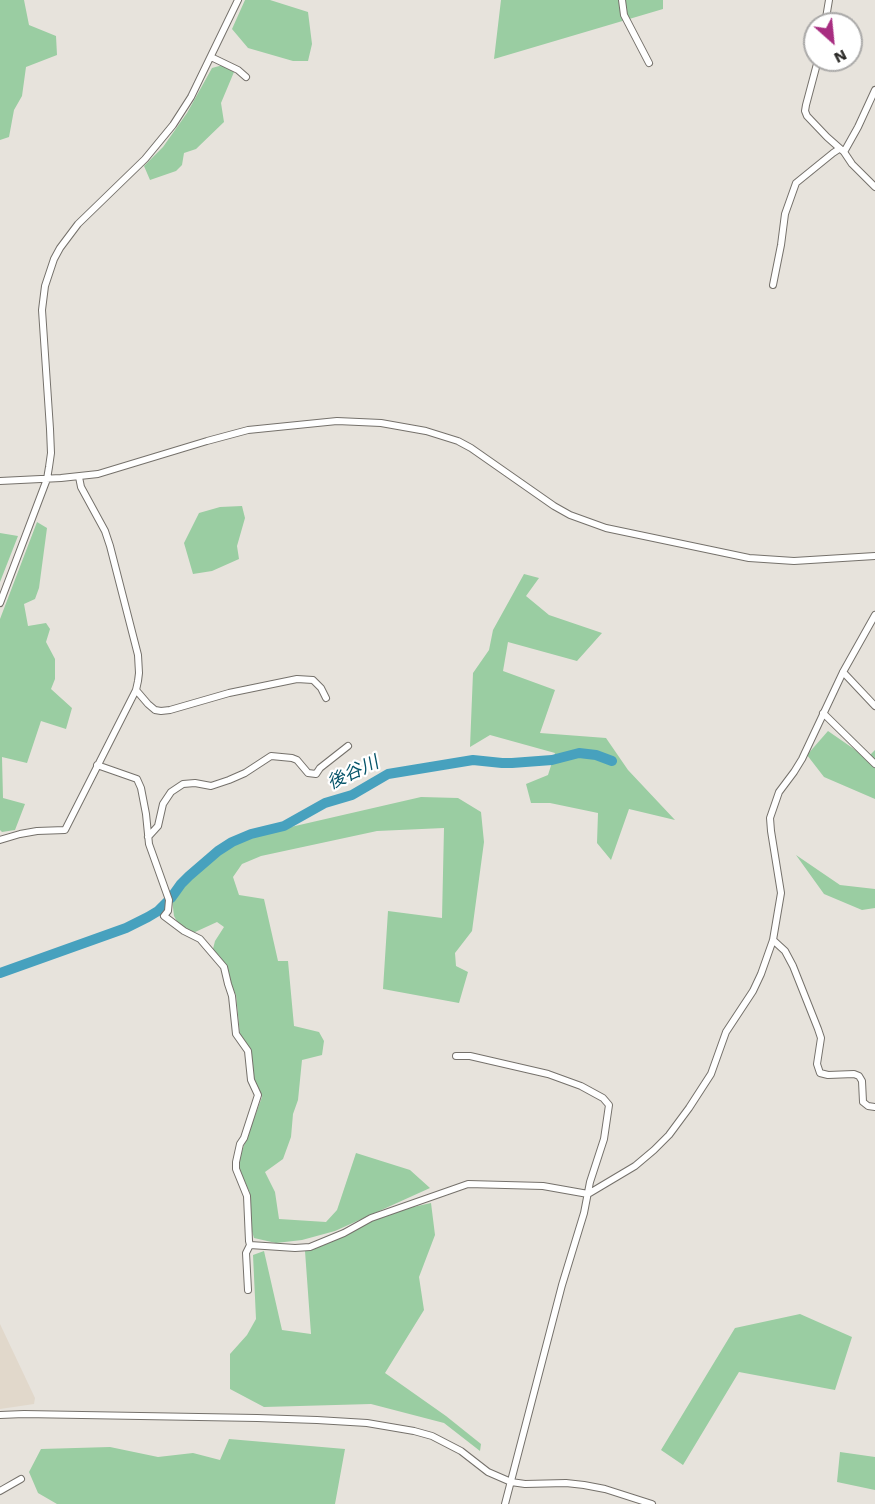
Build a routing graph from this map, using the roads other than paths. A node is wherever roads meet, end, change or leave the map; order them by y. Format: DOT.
graph roads {
  1 [pos="238,0"];
  2 [pos="621,0"];
  3 [pos="211,57"];
  4 [pos="649,63"];
  5 [pos="815,72"];
  6 [pos="246,77"];
  7 [pos="875,90"];
  8 [pos="842,151"];
  9 [pos="875,187"];
  10 [pos="773,285"];
  11 [pos="79,477"];
  12 [pos="47,478"];
  13 [pos="0,481"];
  14 [pos="875,556"];
  15 [pos="0,603"];
  16 [pos="875,615"];
  17 [pos="843,672"];
  18 [pos="136,690"];
  19 [pos="326,698"];
  20 [pos="875,706"];
  21 [pos="823,713"];
  22 [pos="348,746"];
  23 [pos="875,764"];
  24 [pos="97,765"];
  25 [pos="148,837"];
  26 [pos="0,840"];
  27 [pos="773,940"];
  28 [pos="456,1056"];
  29 [pos="875,1107"];
  30 [pos="588,1194"];
  31 [pos="250,1245"];
  32 [pos="248,1290"];
  33 [pos="0,1415"];
  34 [pos="21,1479"];
  35 [pos="511,1482"];
  36 [pos="0,1491"];
  37 [pos="505,1504"];
  38 [pos="652,1504"];
  1 -- 3 [label="street"];
  2 -- 4 [label="street"];
  3 -- 6 [label="street"];
  3 -- 12 [label="street"];
  5 -- 8 [label="street"];
  7 -- 8 [label="street"];
  8 -- 9 [label="street"];
  8 -- 10 [label="street"];
  11 -- 12 [label="street"];
  11 -- 14 [label="street"];
  11 -- 18 [label="street"];
  12 -- 13 [label="street"];
  12 -- 15 [label="street"];
  16 -- 17 [label="street"];
  17 -- 20 [label="street"];
  17 -- 21 [label="street"];
  18 -- 19 [label="street"];
  18 -- 24 [label="street"];
  21 -- 23 [label="street"];
  21 -- 27 [label="street"];
  22 -- 25 [label="street"];
  24 -- 25 [label="street"];
  24 -- 26 [label="street"];
  25 -- 31 [label="street"];
  27 -- 29 [label="street"];
  27 -- 30 [label="street"];
  28 -- 30 [label="street"];
  30 -- 31 [label="street"];
  30 -- 35 [label="street"];
  31 -- 32 [label="street"];
  33 -- 35 [label="street"];
  34 -- 36 [label="street"];
  35 -- 37 [label="street"];
  35 -- 38 [label="street"];
}
